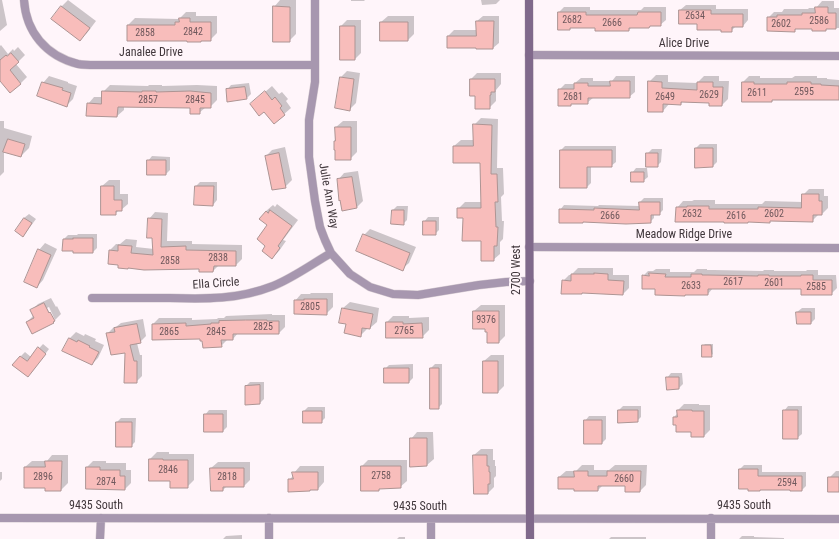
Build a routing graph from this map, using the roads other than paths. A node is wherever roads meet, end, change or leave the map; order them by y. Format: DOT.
graph roads {
  1 [pos="24,0"];
  2 [pos="315,0"];
  3 [pos="529,0"];
  4 [pos="529,55"];
  5 [pos="839,56"];
  6 [pos="315,65"];
  7 [pos="529,247"];
  8 [pos="839,248"];
  9 [pos="331,253"];
  10 [pos="530,281"];
  11 [pos="92,298"];
  12 [pos="0,518"];
  13 [pos="100,518"];
  14 [pos="269,518"];
  15 [pos="711,518"];
  16 [pos="431,519"];
  17 [pos="530,519"];
  18 [pos="839,519"];
  19 [pos="100,539"];
  20 [pos="269,539"];
  21 [pos="431,539"];
  22 [pos="530,539"];
  23 [pos="711,539"];
  1 -- 6 [label="street, Janalee Drive"];
  2 -- 6 [label="street, Julie Ann Way"];
  3 -- 4 [label="main road, 2700 West"];
  4 -- 5 [label="street, Alice Drive"];
  4 -- 7 [label="main road, 2700 West"];
  6 -- 9 [label="street, Julie Ann Way"];
  7 -- 8 [label="street, Meadow Ridge Drive"];
  7 -- 10 [label="main road, 2700 West"];
  9 -- 10 [label="street, Julie Ann Way"];
  9 -- 11 [label="street, Ella Circle"];
  10 -- 17 [label="main road, 2700 West"];
  12 -- 13 [label="street, 9435 South"];
  13 -- 14 [label="street, 9435 South"];
  13 -- 19 [label="street"];
  14 -- 16 [label="street, 9435 South"];
  14 -- 20 [label="street"];
  15 -- 17 [label="street, 9435 South"];
  15 -- 18 [label="street, 9435 South"];
  15 -- 23 [label="street"];
  16 -- 17 [label="street, 9435 South"];
  16 -- 21 [label="street"];
  17 -- 22 [label="main road, 2700 West"];
}
